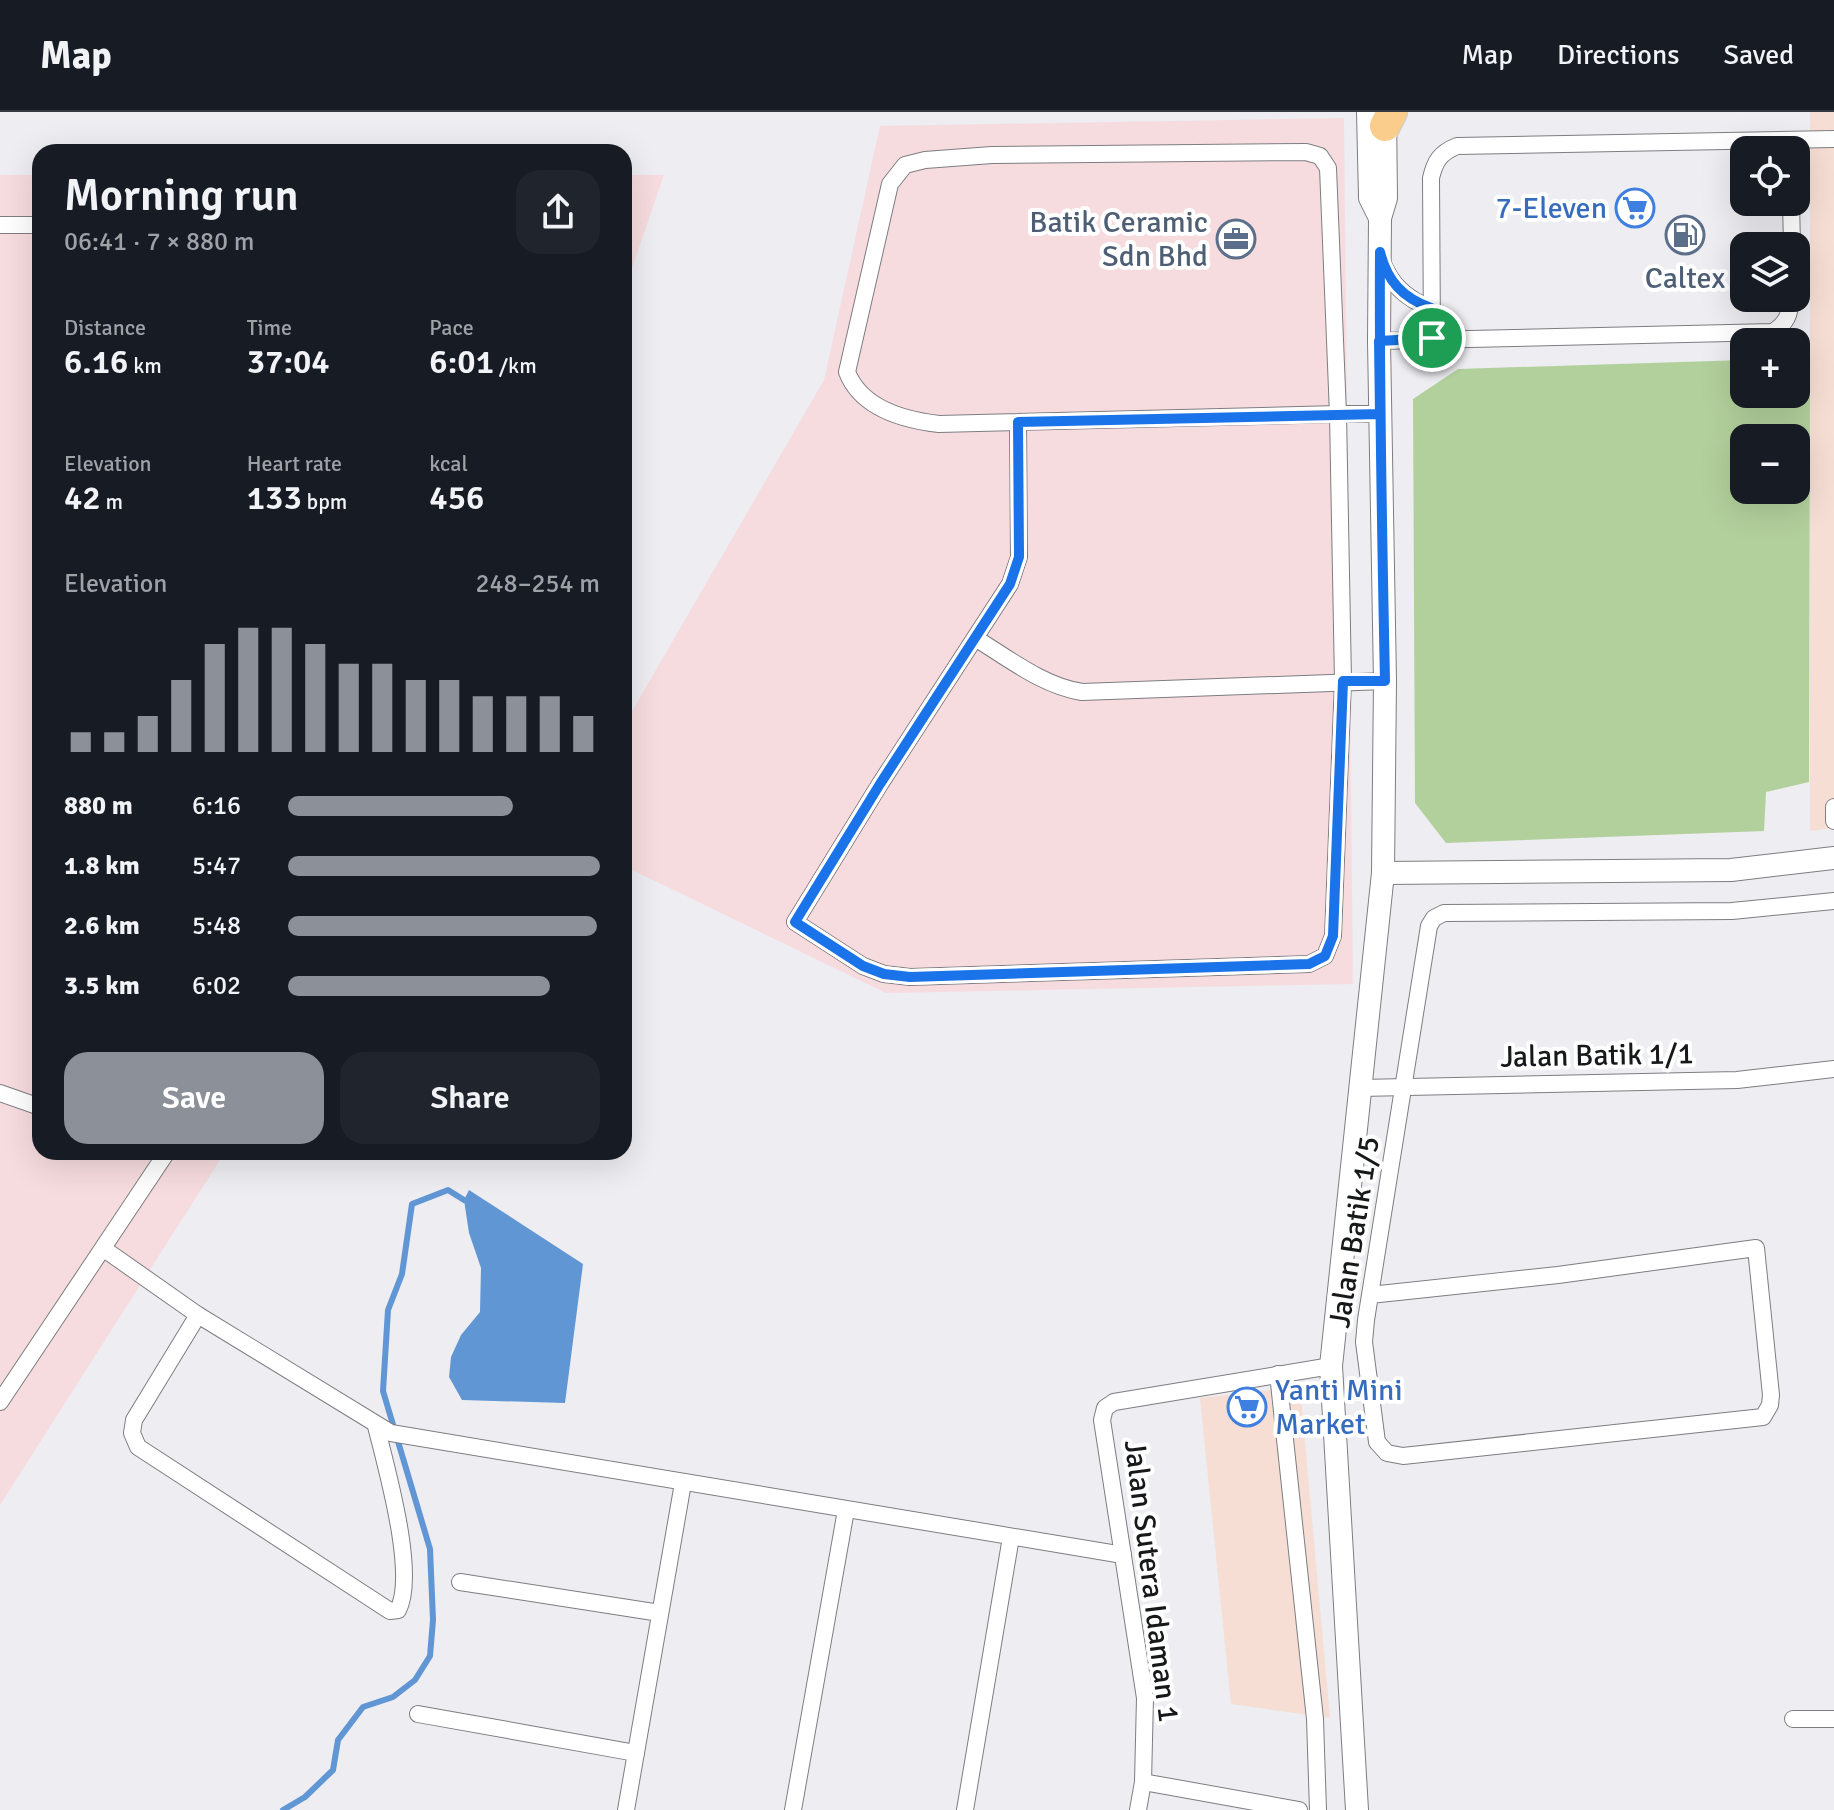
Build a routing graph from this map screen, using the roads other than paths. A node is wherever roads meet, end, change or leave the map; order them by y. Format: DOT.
graph roads {
  1 [pos="1382,116"];
  2 [pos="1834,139"];
  3 [pos="1810,142"];
  4 [pos="1730,145"];
  5 [pos="0,225"];
  6 [pos="32,225"];
  7 [pos="1380,252"];
  8 [pos="1431,308"];
  9 [pos="1790,312"];
  10 [pos="1432,338"];
  11 [pos="1379,341"];
  12 [pos="1338,414"];
  13 [pos="1380,414"];
  14 [pos="1018,422"];
  15 [pos="975,638"];
  16 [pos="1343,681"];
  17 [pos="1385,681"];
  18 [pos="1834,807"];
  19 [pos="1834,821"];
  20 [pos="1834,858"];
  21 [pos="1383,873"];
  22 [pos="1834,901"];
  23 [pos="1834,1069"];
  24 [pos="1405,1086"];
  25 [pos="1360,1088"];
  26 [pos="0,1093"];
  27 [pos="32,1104"];
  28 [pos="162,1160"];
  29 [pos="104,1249"];
  30 [pos="1370,1295"];
  31 [pos="198,1315"];
  32 [pos="1331,1366"];
  33 [pos="1278,1374"];
  34 [pos="0,1402"];
  35 [pos="391,1432"];
  36 [pos="683,1483"];
  37 [pos="846,1510"];
  38 [pos="1011,1537"];
  39 [pos="1123,1555"];
  40 [pos="460,1582"];
  41 [pos="660,1613"];
  42 [pos="418,1714"];
  43 [pos="1793,1719"];
  44 [pos="1834,1719"];
  45 [pos="636,1753"];
  46 [pos="1143,1782"];
  47 [pos="626,1810"];
  48 [pos="793,1810"];
  49 [pos="965,1810"];
  50 [pos="1138,1810"];
  51 [pos="1299,1810"];
  52 [pos="1318,1810"];
  53 [pos="1357,1810"];
  1 -- 7 [label="street"];
  2 -- 3 [label="street"];
  4 -- 8 [label="street"];
  5 -- 6 [label="street"];
  7 -- 8 [label="street"];
  7 -- 11 [label="street"];
  8 -- 10 [label="street"];
  9 -- 10 [label="street"];
  10 -- 11 [label="street"];
  11 -- 13 [label="street"];
  12 -- 13 [label="street"];
  12 -- 14 [label="street"];
  12 -- 14 [label="street"];
  12 -- 16 [label="street"];
  13 -- 17 [label="street"];
  14 -- 15 [label="street"];
  15 -- 16 [label="street"];
  15 -- 16 [label="street"];
  16 -- 17 [label="street"];
  17 -- 21 [label="street"];
  18 -- 19 [label="street"];
  20 -- 21 [label="street"];
  21 -- 25 [label="street"];
  22 -- 24 [label="street, Jalan Batik 1/5"];
  23 -- 24 [label="street, Jalan Batik 1/1"];
  24 -- 25 [label="street, Jalan Batik 1/1"];
  24 -- 30 [label="street, Jalan Batik 1/5"];
  25 -- 32 [label="street"];
  26 -- 27 [label="street"];
  28 -- 29 [label="street"];
  29 -- 31 [label="street"];
  29 -- 34 [label="street"];
  30 -- 30 [label="street, Jalan Batik 1/5"];
  31 -- 35 [label="street"];
  31 -- 35 [label="street"];
  32 -- 33 [label="street"];
  32 -- 53 [label="street"];
  33 -- 39 [label="street, Jalan Sutera Idaman 1"];
  33 -- 52 [label="street"];
  35 -- 36 [label="street"];
  36 -- 37 [label="street"];
  36 -- 41 [label="street"];
  37 -- 38 [label="street"];
  37 -- 48 [label="street"];
  38 -- 39 [label="street"];
  38 -- 49 [label="street"];
  39 -- 46 [label="street, Jalan Sutera Idaman 1"];
  40 -- 41 [label="street"];
  41 -- 45 [label="street"];
  42 -- 45 [label="street"];
  43 -- 44 [label="street"];
  45 -- 47 [label="street"];
  46 -- 50 [label="street, Jalan Sutera Idaman 1"];
  46 -- 51 [label="street"];
}
